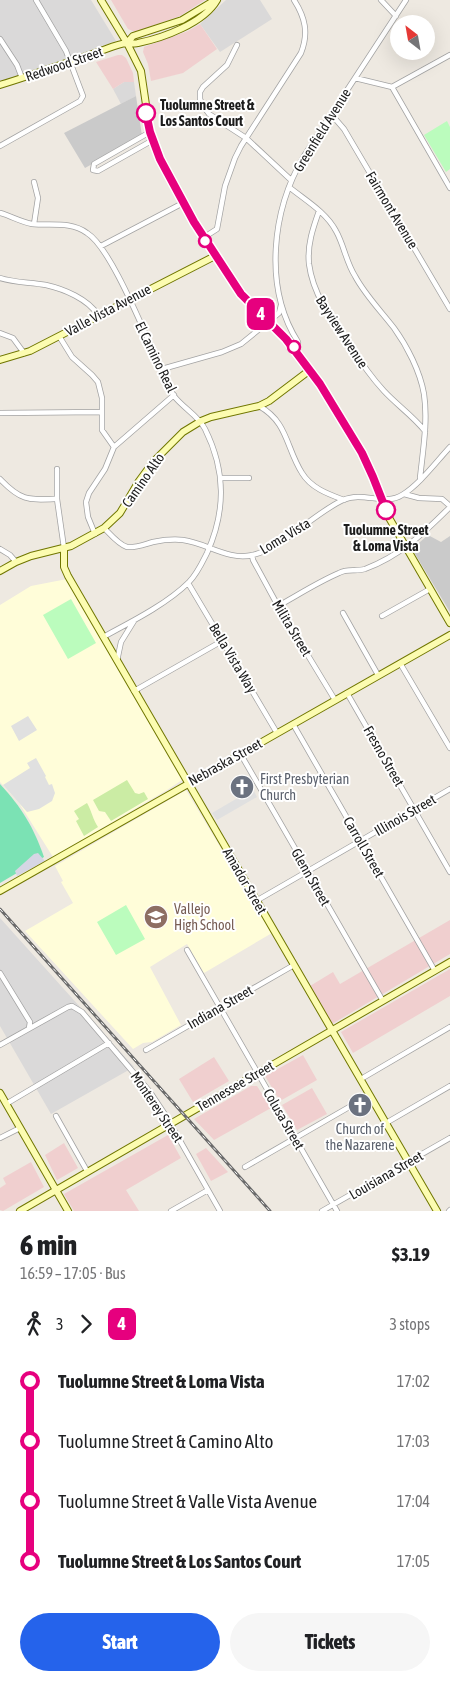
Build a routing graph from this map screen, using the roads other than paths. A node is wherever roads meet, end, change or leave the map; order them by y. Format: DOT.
graph roads {
  1 [pos="36,0"];
  2 [pos="101,0"];
  3 [pos="216,0"];
  4 [pos="294,0"];
  5 [pos="381,0"];
  6 [pos="406,0"];
  7 [pos="395,15"];
  8 [pos="397,15"];
  9 [pos="390,25"];
  10 [pos="0,39"];
  11 [pos="127,43"];
  12 [pos="237,45"];
  13 [pos="448,56"];
  14 [pos="71,61"];
  15 [pos="450,63"];
  16 [pos="22,78"];
  17 [pos="355,78"];
  18 [pos="0,85"];
  19 [pos="392,87"];
  20 [pos="331,114"];
  21 [pos="150,132"];
  22 [pos="246,138"];
  23 [pos="152,140"];
  24 [pos="0,146"];
  25 [pos="291,180"];
  26 [pos="34,182"];
  27 [pos="289,187"];
  28 [pos="450,188"];
  29 [pos="184,203"];
  30 [pos="319,211"];
  31 [pos="0,213"];
  32 [pos="34,224"];
  33 [pos="203,238"];
  34 [pos="101,246"];
  35 [pos="215,256"];
  36 [pos="0,278"];
  37 [pos="129,299"];
  38 [pos="281,304"];
  39 [pos="450,309"];
  40 [pos="98,315"];
  41 [pos="269,322"];
  42 [pos="0,333"];
  43 [pos="59,336"];
  44 [pos="298,342"];
  45 [pos="24,353"];
  46 [pos="0,360"];
  47 [pos="162,369"];
  48 [pos="310,370"];
  49 [pos="174,395"];
  50 [pos="259,406"];
  51 [pos="0,412"];
  52 [pos="101,412"];
  53 [pos="201,421"];
  54 [pos="425,432"];
  55 [pos="114,447"];
  56 [pos="450,447"];
  57 [pos="57,469"];
  58 [pos="220,478"];
  59 [pos="249,478"];
  60 [pos="0,479"];
  61 [pos="420,479"];
  62 [pos="404,494"];
  63 [pos="57,499"];
  64 [pos="382,499"];
  65 [pos="344,500"];
  66 [pos="450,506"];
  67 [pos="104,528"];
  68 [pos="95,534"];
  69 [pos="405,547"];
  70 [pos="64,548"];
  71 [pos="209,548"];
  72 [pos="0,549"];
  73 [pos="252,555"];
  74 [pos="16,562"];
  75 [pos="0,572"];
  76 [pos="188,583"];
  77 [pos="430,589"];
  78 [pos="278,606"];
  79 [pos="343,613"];
  80 [pos="382,616"];
  81 [pos="135,620"];
  82 [pos="450,623"];
  83 [pos="450,635"];
  84 [pos="104,638"];
  85 [pos="222,641"];
  86 [pos="117,661"];
  87 [pos="400,663"];
  88 [pos="378,675"];
  89 [pos="134,692"];
  90 [pos="348,693"];
  91 [pos="335,700"];
  92 [pos="293,724"];
  93 [pos="277,733"];
  94 [pos="450,748"];
  95 [pos="240,753"];
  96 [pos="188,783"];
  97 [pos="450,789"];
  98 [pos="414,809"];
  99 [pos="360,840"];
  100 [pos="308,871"];
  101 [pos="450,872"];
  102 [pos="0,891"];
  103 [pos="256,901"];
  104 [pos="187,950"];
  105 [pos="450,962"];
  106 [pos="294,965"];
  107 [pos="435,971"];
  108 [pos="0,973"];
  109 [pos="383,1001"];
  110 [pos="220,1008"];
  111 [pos="450,1026"];
  112 [pos="29,1028"];
  113 [pos="332,1030"];
  114 [pos="109,1043"];
  115 [pos="0,1044"];
  116 [pos="146,1050"];
  117 [pos="258,1073"];
  118 [pos="361,1079"];
  119 [pos="450,1086"];
  120 [pos="0,1093"];
  121 [pos="370,1095"];
  122 [pos="6,1104"];
  123 [pos="56,1116"];
  124 [pos="386,1123"];
  125 [pos="170,1124"];
  126 [pos="20,1128"];
  127 [pos="0,1138"];
  128 [pos="295,1138"];
  129 [pos="450,1138"];
  130 [pos="408,1163"];
  131 [pos="245,1167"];
  132 [pos="88,1171"];
  133 [pos="56,1190"];
  134 [pos="208,1190"];
  135 [pos="333,1205"];
  136 [pos="20,1211"];
  137 [pos="68,1211"];
  138 [pos="171,1211"];
  139 [pos="220,1211"];
  140 [pos="322,1211"];
  141 [pos="336,1211"];
  142 [pos="437,1211"];
  1 -- 14 [label="street"];
  2 -- 11 [label="street"];
  3 -- 11 [label="street, Redwood Street"];
  4 -- 22 [label="street"];
  5 -- 7 [label="street"];
  6 -- 8 [label="street, Greenfield Avenue"];
  9 -- 17 [label="street, Greenfield Avenue"];
  10 -- 16 [label="street"];
  11 -- 14 [label="street, Redwood Street"];
  11 -- 21 [label="street"];
  12 -- 22 [label="street"];
  13 -- 15 [label="street"];
  13 -- 19 [label="street"];
  14 -- 16 [label="street, Redwood Street"];
  14 -- 24 [label="street"];
  16 -- 18 [label="street, Redwood Street"];
  17 -- 19 [label="street"];
  17 -- 20 [label="street, Greenfield Avenue"];
  19 -- 28 [label="street"];
  20 -- 25 [label="street, Greenfield Avenue"];
  20 -- 39 [label="street, Fairmont Avenue"];
  21 -- 23 [label="street"];
  21 -- 23 [label="street"];
  22 -- 25 [label="street"];
  22 -- 33 [label="street"];
  23 -- 29 [label="street"];
  25 -- 27 [label="street, Greenfield Avenue"];
  26 -- 32 [label="street"];
  27 -- 30 [label="street"];
  27 -- 38 [label="street, Greenfield Avenue"];
  29 -- 33 [label="street"];
  29 -- 34 [label="street"];
  30 -- 54 [label="street"];
  30 -- 54 [label="street, Bayview Avenue"];
  31 -- 32 [label="street, El Camino Real"];
  32 -- 34 [label="street, El Camino Real"];
  33 -- 35 [label="street"];
  34 -- 37 [label="street, El Camino Real"];
  35 -- 37 [label="street, Valle Vista Avenue"];
  35 -- 41 [label="street"];
  36 -- 40 [label="street"];
  37 -- 40 [label="street, Valle Vista Avenue"];
  37 -- 47 [label="street, El Camino Real"];
  38 -- 41 [label="street"];
  38 -- 44 [label="street, Greenfield Avenue"];
  40 -- 43 [label="street, Valle Vista Avenue"];
  41 -- 47 [label="street"];
  41 -- 48 [label="street"];
  42 -- 45 [label="street"];
  43 -- 45 [label="street, Valle Vista Avenue"];
  43 -- 52 [label="street"];
  45 -- 46 [label="street, Valle Vista Avenue"];
  47 -- 49 [label="street, El Camino Real"];
  48 -- 50 [label="street, Camino Alto"];
  48 -- 64 [label="street"];
  49 -- 53 [label="street, El Camino Real"];
  49 -- 55 [label="street"];
  50 -- 53 [label="street, Camino Alto"];
  50 -- 65 [label="street"];
  51 -- 52 [label="street"];
  52 -- 55 [label="street"];
  53 -- 58 [label="street, El Camino Real"];
  53 -- 67 [label="street, Camino Alto"];
  54 -- 61 [label="street"];
  55 -- 68 [label="street"];
  56 -- 61 [label="street"];
  57 -- 63 [label="street"];
  58 -- 59 [label="street"];
  58 -- 71 [label="street, El Camino Real"];
  60 -- 63 [label="street"];
  61 -- 62 [label="street"];
  62 -- 64 [label="street, Loma Vista"];
  62 -- 66 [label="street"];
  63 -- 70 [label="street"];
  64 -- 65 [label="street, Loma Vista"];
  64 -- 69 [label="street"];
  65 -- 73 [label="street, Loma Vista"];
  66 -- 69 [label="street"];
  67 -- 68 [label="street, Camino Alto"];
  67 -- 71 [label="street, Loma Vista"];
  68 -- 70 [label="street, Camino Alto"];
  69 -- 77 [label="street"];
  69 -- 78 [label="street"];
  70 -- 74 [label="street, Camino Alto"];
  70 -- 84 [label="street, Amador Street"];
  71 -- 73 [label="street, Loma Vista"];
  71 -- 76 [label="street, El Camino Real"];
  72 -- 74 [label="street"];
  73 -- 78 [label="street, Milita Street"];
  74 -- 75 [label="street, Camino Alto"];
  76 -- 81 [label="street, El Camino Real"];
  76 -- 85 [label="street, Bella Vista Way"];
  77 -- 80 [label="street"];
  77 -- 82 [label="street"];
  78 -- 91 [label="street, Milita Street"];
  79 -- 88 [label="street"];
  81 -- 84 [label="street, El Camino Real"];
  81 -- 86 [label="street"];
  83 -- 87 [label="street, Nebraska Street"];
  84 -- 86 [label="street, Amador Street"];
  85 -- 89 [label="street"];
  85 -- 93 [label="street, Bella Vista Way"];
  86 -- 89 [label="street, Amador Street"];
  87 -- 88 [label="street, Nebraska Street"];
  87 -- 94 [label="street"];
  88 -- 90 [label="street, Nebraska Street"];
  89 -- 96 [label="street, Amador Street"];
  90 -- 91 [label="street, Nebraska Street"];
  90 -- 98 [label="street, Fresno Street"];
  91 -- 92 [label="street, Nebraska Street"];
  92 -- 93 [label="street, Nebraska Street"];
  92 -- 99 [label="street, Carroll Street"];
  93 -- 95 [label="street, Nebraska Street"];
  95 -- 96 [label="street, Nebraska Street"];
  95 -- 100 [label="street, Glenn Street"];
  96 -- 102 [label="street, Nebraska Street"];
  96 -- 103 [label="street, Amador Street"];
  97 -- 98 [label="street, Illinois Street"];
  98 -- 99 [label="street, Illinois Street"];
  98 -- 101 [label="street, Fresno Street"];
  99 -- 100 [label="street, Illinois Street"];
  99 -- 107 [label="street, Carroll Street"];
  100 -- 103 [label="street, Illinois Street"];
  100 -- 109 [label="street, Glenn Street"];
  103 -- 106 [label="street, Amador Street"];
  104 -- 110 [label="street, Colusa Street"];
  105 -- 107 [label="street, Tennessee Street"];
  106 -- 110 [label="street, Indiana Street"];
  106 -- 113 [label="street, Amador Street"];
  107 -- 109 [label="street, Tennessee Street"];
  108 -- 112 [label="street"];
  109 -- 113 [label="street, Tennessee Street"];
  110 -- 116 [label="street, Indiana Street"];
  110 -- 117 [label="street, Colusa Street"];
  111 -- 118 [label="street"];
  112 -- 114 [label="street, Monterey Street"];
  112 -- 115 [label="street"];
  113 -- 117 [label="street, Tennessee Street"];
  113 -- 118 [label="street, Amador Street"];
  114 -- 122 [label="street"];
  114 -- 125 [label="street, Monterey Street"];
  117 -- 125 [label="street, Tennessee Street"];
  117 -- 128 [label="street, Colusa Street"];
  118 -- 121 [label="street, Amador Street"];
  119 -- 124 [label="street"];
  120 -- 122 [label="street"];
  121 -- 124 [label="street, Amador Street"];
  121 -- 128 [label="street"];
  122 -- 126 [label="street"];
  123 -- 132 [label="street"];
  124 -- 130 [label="street, Amador Street"];
  125 -- 132 [label="street, Tennessee Street"];
  125 -- 134 [label="street, Monterey Street"];
  126 -- 127 [label="street"];
  126 -- 133 [label="street"];
  128 -- 131 [label="street"];
  128 -- 135 [label="street, Colusa Street"];
  129 -- 130 [label="street, Louisiana Street"];
  130 -- 135 [label="street, Louisiana Street"];
  130 -- 142 [label="street, Amador Street"];
  132 -- 133 [label="street, Tennessee Street"];
  133 -- 136 [label="street, Tennessee Street"];
  133 -- 137 [label="street"];
  134 -- 138 [label="street"];
  134 -- 139 [label="street, Monterey Street"];
  135 -- 140 [label="street, Louisiana Street"];
  135 -- 141 [label="street, Colusa Street"];
}
